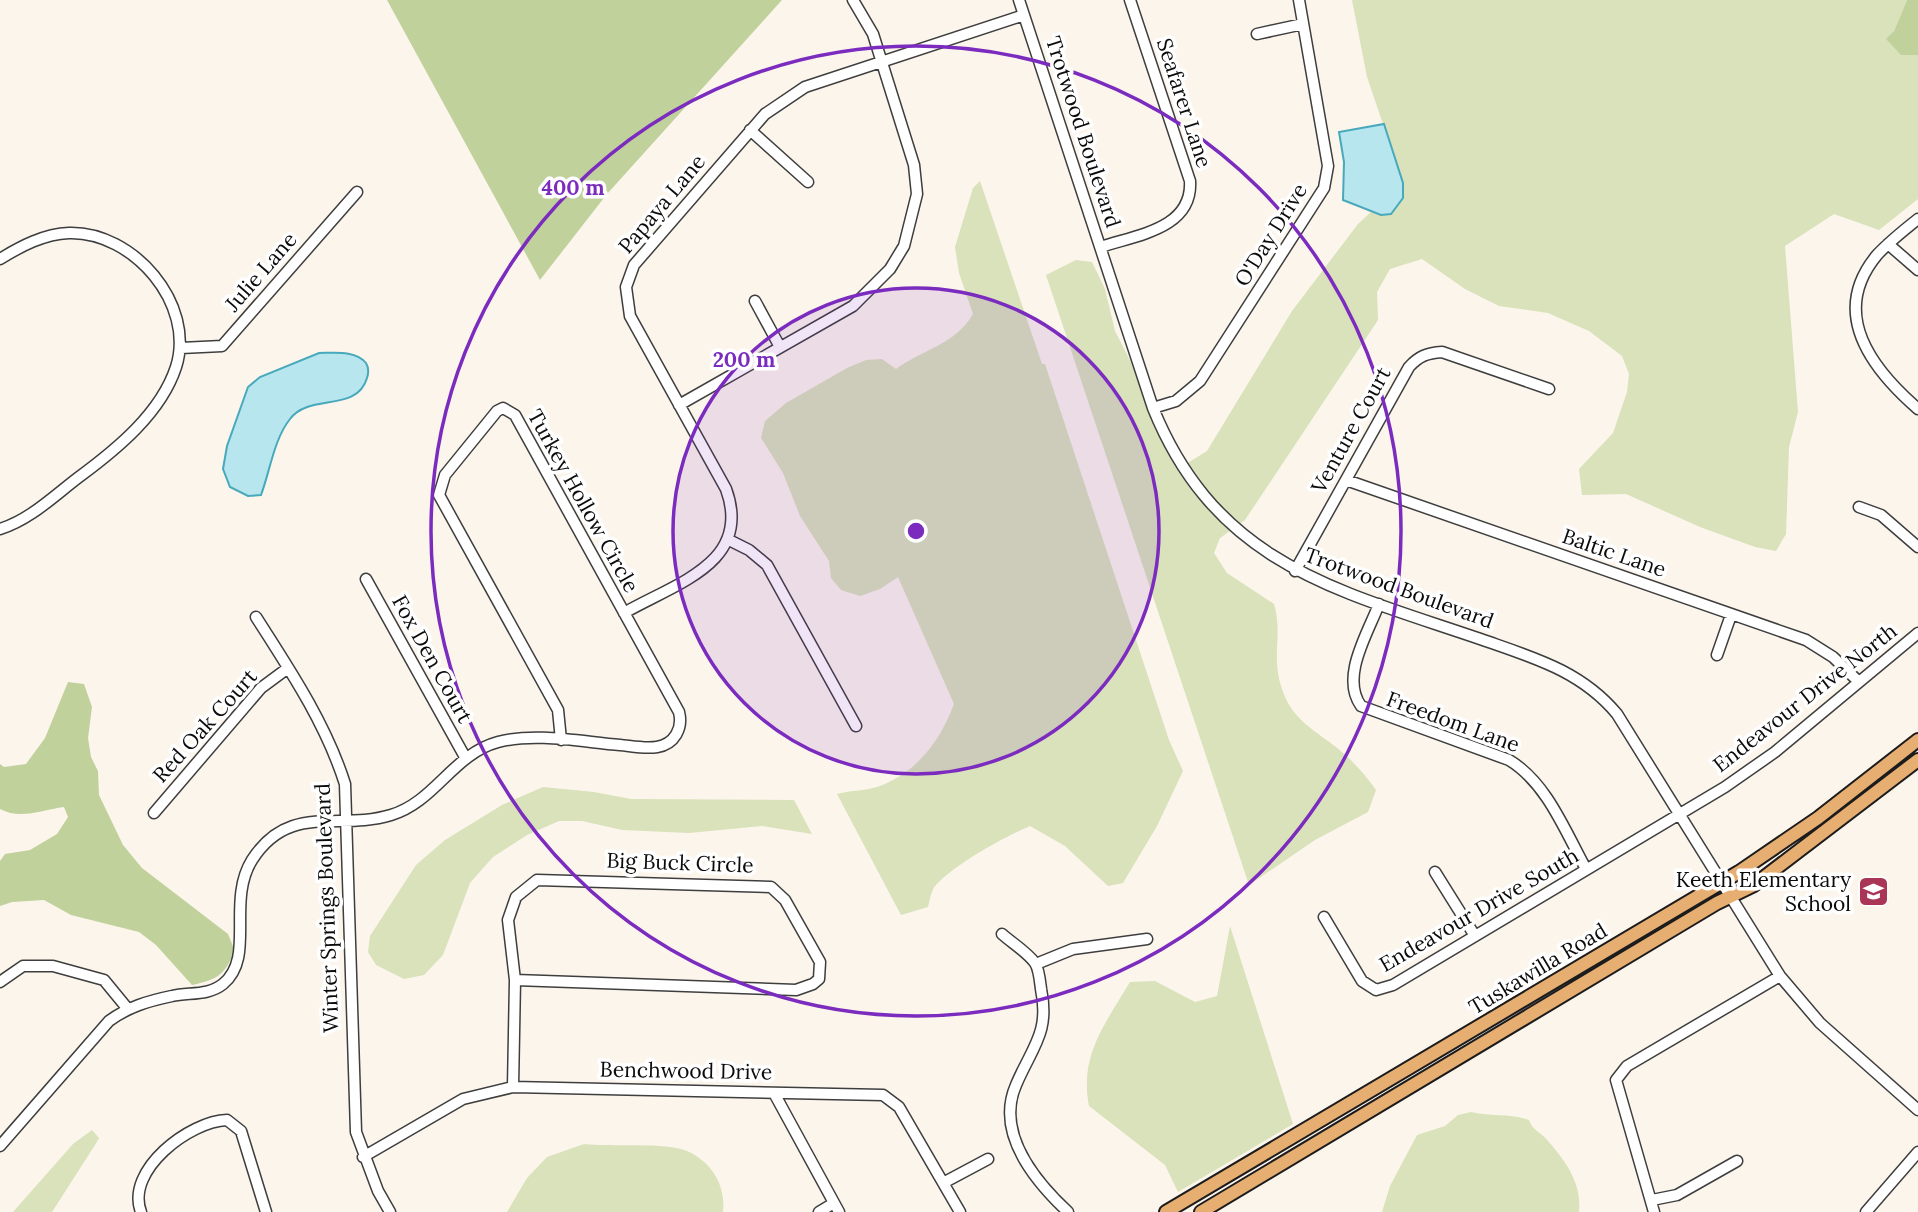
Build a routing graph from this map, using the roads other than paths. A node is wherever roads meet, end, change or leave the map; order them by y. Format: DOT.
graph roads {
  1 [pos="853,0"];
  2 [pos="1019,0"];
  3 [pos="1130,0"];
  4 [pos="1299,0"];
  5 [pos="1024,15"];
  6 [pos="1303,24"];
  7 [pos="1257,34"];
  8 [pos="882,61"];
  9 [pos="750,130"];
  10 [pos="808,182"];
  11 [pos="357,192"];
  12 [pos="1918,219"];
  13 [pos="1888,244"];
  14 [pos="1101,247"];
  15 [pos="0,259"];
  16 [pos="1918,270"];
  17 [pos="755,301"];
  18 [pos="780,347"];
  19 [pos="181,348"];
  20 [pos="1549,389"];
  21 [pos="680,405"];
  22 [pos="1153,408"];
  23 [pos="1918,409"];
  24 [pos="1346,480"];
  25 [pos="1859,507"];
  26 [pos="0,529"];
  27 [pos="729,540"];
  28 [pos="1918,547"];
  29 [pos="1295,571"];
  30 [pos="366,579"];
  31 [pos="1379,604"];
  32 [pos="624,612"];
  33 [pos="1731,615"];
  34 [pos="256,617"];
  35 [pos="1918,633"];
  36 [pos="1717,655"];
  37 [pos="288,668"];
  38 [pos="1859,682"];
  39 [pos="856,726"];
  40 [pos="561,740"];
  41 [pos="1918,740"];
  42 [pos="465,757"];
  43 [pos="1918,760"];
  44 [pos="1880,771"];
  45 [pos="1891,782"];
  46 [pos="153,813"];
  47 [pos="1679,816"];
  48 [pos="1818,818"];
  49 [pos="347,820"];
  50 [pos="1829,831"];
  51 [pos="1586,869"];
  52 [pos="1435,872"];
  53 [pos="1720,882"];
  54 [pos="1730,898"];
  55 [pos="1324,917"];
  56 [pos="1002,934"];
  57 [pos="1475,936"];
  58 [pos="1147,939"];
  59 [pos="1036,964"];
  60 [pos="1780,976"];
  61 [pos="515,981"];
  62 [pos="0,982"];
  63 [pos="127,1008"];
  64 [pos="513,1087"];
  65 [pos="774,1093"];
  66 [pos="1918,1110"];
  67 [pos="0,1146"];
  68 [pos="1918,1152"];
  69 [pos="363,1157"];
  70 [pos="988,1159"];
  71 [pos="1737,1161"];
  72 [pos="943,1183"];
  73 [pos="1652,1200"];
  74 [pos="836,1208"];
  75 [pos="141,1212"];
  76 [pos="266,1212"];
  77 [pos="390,1212"];
  78 [pos="819,1212"];
  79 [pos="960,1212"];
  80 [pos="1068,1212"];
  81 [pos="1166,1212"];
  82 [pos="1201,1212"];
  83 [pos="1654,1212"];
  84 [pos="1866,1212"];
  1 -- 8 [label="street"];
  2 -- 5 [label="street, Trotwood Boulevard"];
  3 -- 14 [label="street, Seafarer Lane"];
  4 -- 6 [label="street, O'Day Drive"];
  5 -- 8 [label="street, Papaya Lane"];
  5 -- 14 [label="street, Trotwood Boulevard"];
  6 -- 7 [label="street"];
  6 -- 22 [label="street, O'Day Drive"];
  8 -- 9 [label="street, Papaya Lane"];
  8 -- 18 [label="street"];
  9 -- 10 [label="street"];
  9 -- 21 [label="street, Papaya Lane"];
  11 -- 19 [label="street, Julie Lane"];
  12 -- 13 [label="street"];
  13 -- 16 [label="street"];
  13 -- 23 [label="street"];
  14 -- 22 [label="street, Trotwood Boulevard"];
  15 -- 19 [label="street"];
  17 -- 18 [label="street"];
  18 -- 21 [label="street"];
  19 -- 26 [label="street"];
  20 -- 24 [label="street, Venture Court"];
  21 -- 27 [label="street, Papaya Lane"];
  22 -- 29 [label="street, Trotwood Boulevard"];
  24 -- 29 [label="street, Venture Court"];
  24 -- 33 [label="street, Baltic Lane"];
  25 -- 28 [label="street"];
  27 -- 32 [label="street"];
  27 -- 39 [label="street"];
  29 -- 31 [label="street, Trotwood Boulevard"];
  30 -- 42 [label="street, Fox Den Court"];
  31 -- 47 [label="street, Trotwood Boulevard"];
  31 -- 51 [label="street, Freedom Lane"];
  32 -- 40 [label="street, Turkey Hollow Circle"];
  32 -- 40 [label="street, Turkey Hollow Circle"];
  33 -- 36 [label="street"];
  33 -- 38 [label="street, Baltic Lane"];
  34 -- 37 [label="street, Winter Springs Boulevard"];
  35 -- 38 [label="street, Endeavour Drive North"];
  37 -- 46 [label="street, Red Oak Court"];
  37 -- 49 [label="street, Winter Springs Boulevard"];
  38 -- 47 [label="street, Endeavour Drive North"];
  40 -- 42 [label="street"];
  41 -- 44 [label="main road, Tuskawilla Road"];
  42 -- 49 [label="street"];
  43 -- 45 [label="main road, Tuskawilla Road"];
  44 -- 45 [label="main road"];
  44 -- 48 [label="main road, Tuskawilla Road"];
  45 -- 50 [label="main road, Tuskawilla Road"];
  47 -- 51 [label="street, Endeavour Drive South"];
  47 -- 53 [label="street, Trotwood Boulevard"];
  48 -- 50 [label="main road"];
  48 -- 53 [label="main road, Tuskawilla Road"];
  49 -- 63 [label="street"];
  49 -- 69 [label="street, Winter Springs Boulevard"];
  50 -- 54 [label="main road, Tuskawilla Road"];
  51 -- 57 [label="street, Endeavour Drive South"];
  52 -- 57 [label="street"];
  53 -- 54 [label="street, Trotwood Boulevard"];
  53 -- 81 [label="main road, Tuskawilla Road"];
  54 -- 60 [label="street, Trotwood Boulevard"];
  54 -- 82 [label="main road, Tuskawilla Road"];
  55 -- 57 [label="street, Endeavour Drive South"];
  56 -- 59 [label="street"];
  58 -- 59 [label="street"];
  59 -- 80 [label="street"];
  60 -- 66 [label="street, Trotwood Boulevard"];
  60 -- 73 [label="street"];
  61 -- 61 [label="street, Big Buck Circle"];
  61 -- 64 [label="street, Big Buck Circle"];
  62 -- 63 [label="street"];
  63 -- 67 [label="street"];
  64 -- 65 [label="street, Benchwood Drive"];
  64 -- 69 [label="street, Benchwood Drive"];
  65 -- 72 [label="street, Benchwood Drive"];
  65 -- 74 [label="street"];
  68 -- 84 [label="street"];
  69 -- 77 [label="street, Winter Springs Boulevard"];
  70 -- 72 [label="street"];
  71 -- 73 [label="street"];
  72 -- 79 [label="street, Benchwood Drive"];
  73 -- 83 [label="street"];
  74 -- 78 [label="street"];
  75 -- 76 [label="street"];
}
